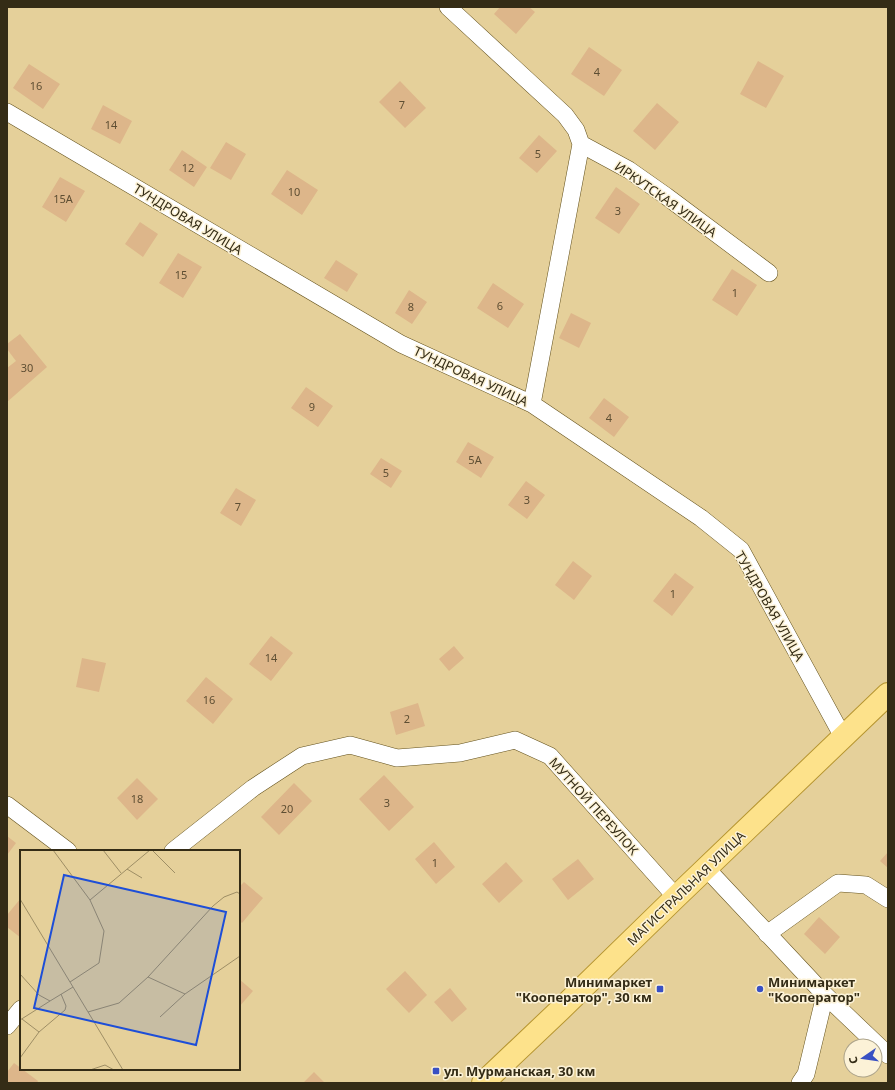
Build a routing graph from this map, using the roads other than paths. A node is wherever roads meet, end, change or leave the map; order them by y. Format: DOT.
graph roads {
  1 [pos="448,7"];
  2 [pos="7,112"];
  3 [pos="581,144"];
  4 [pos="769,273"];
  5 [pos="532,404"];
  6 [pos="888,694"];
  7 [pos="843,737"];
  8 [pos="7,805"];
  9 [pos="67,850"];
  10 [pos="174,850"];
  11 [pos="706,868"];
  12 [pos="676,897"];
  13 [pos="888,898"];
  14 [pos="767,934"];
  15 [pos="825,995"];
  16 [pos="20,1010"];
  17 [pos="7,1026"];
  18 [pos="888,1055"];
  19 [pos="483,1083"];
  20 [pos="800,1083"];
  1 -- 3 [label="street"];
  2 -- 5 [label="street, ТУНДРОВАЯ УЛИЦА"];
  3 -- 4 [label="street, ИРКУТСКАЯ УЛИЦА"];
  3 -- 5 [label="street"];
  5 -- 7 [label="street, ТУНДРОВАЯ УЛИЦА"];
  6 -- 7 [label="main road, МАГИСТРАЛЬНАЯ УЛИЦА"];
  7 -- 11 [label="main road, МАГИСТРАЛЬНАЯ УЛИЦА"];
  8 -- 9 [label="street"];
  10 -- 12 [label="street, МУТНОЙ ПЕРЕУЛОК"];
  11 -- 12 [label="main road, МАГИСТРАЛЬНАЯ УЛИЦА"];
  11 -- 14 [label="street"];
  12 -- 19 [label="main road, МАГИСТРАЛЬНАЯ УЛИЦА"];
  13 -- 14 [label="street"];
  14 -- 15 [label="street"];
  15 -- 18 [label="street"];
  15 -- 20 [label="street"];
  16 -- 17 [label="street"];
}
